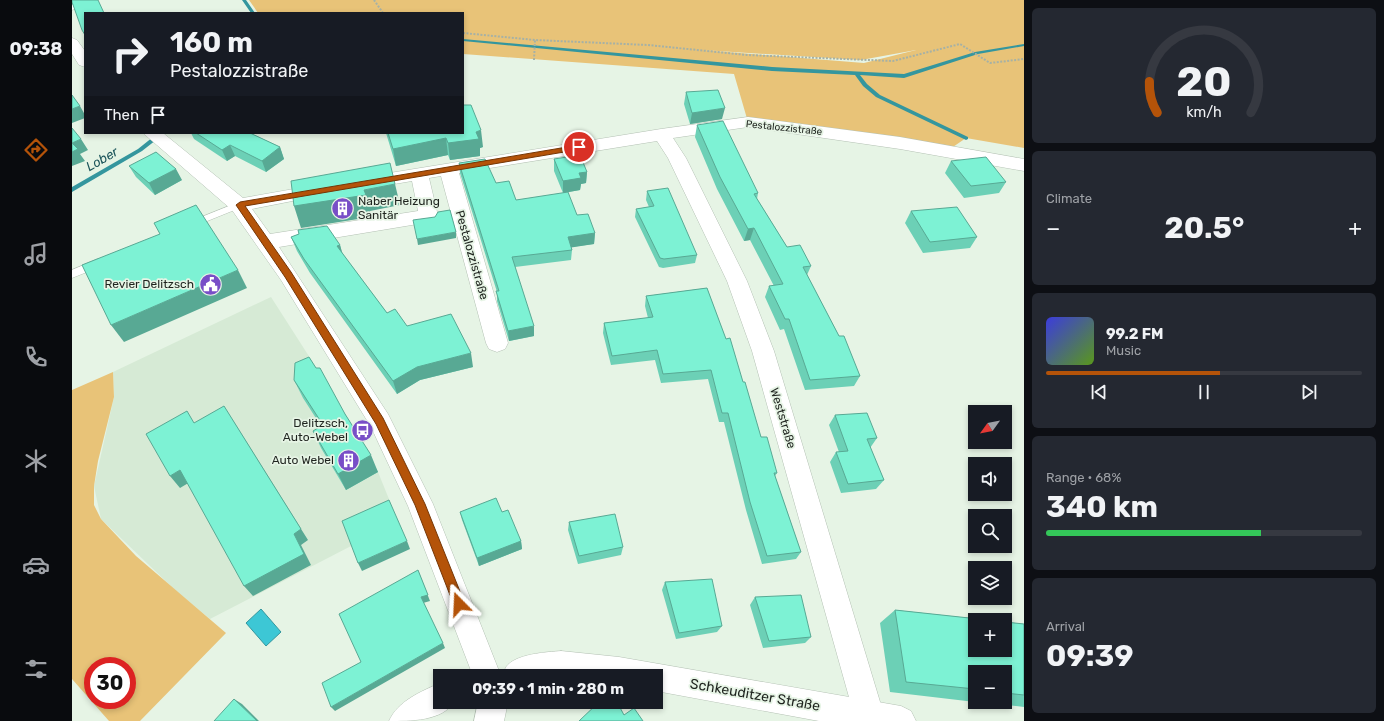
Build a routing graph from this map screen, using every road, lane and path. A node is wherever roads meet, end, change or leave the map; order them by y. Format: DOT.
graph roads {
  1 [pos="92,0"];
  2 [pos="374,0"];
  3 [pos="72,8"];
  4 [pos="382,12"];
  5 [pos="464,33"];
  6 [pos="535,40"];
  7 [pos="72,43"];
  8 [pos="1024,59"];
  9 [pos="534,60"];
  10 [pos="84,61"];
  11 [pos="153,134"];
  12 [pos="661,134"];
  13 [pos="1024,165"];
  14 [pos="448,168"];
  15 [pos="421,180"];
  16 [pos="240,205"];
  17 [pos="181,229"];
  18 [pos="266,242"];
  19 [pos="108,259"];
  20 [pos="72,274"];
  21 [pos="497,343"];
  22 [pos="484,669"];
  23 [pos="534,669"];
  24 [pos="598,669"];
  25 [pos="663,678"];
  26 [pos="433,702"];
  27 [pos="492,709"];
  28 [pos="870,718"];
  29 [pos="404,721"];
  30 [pos="489,721"];
  31 [pos="901,721"];
  1 -- 3 [label="lane"];
  2 -- 4 [label="path"];
  5 -- 6 [label="path"];
  6 -- 8 [label="path"];
  6 -- 9 [label="path"];
  7 -- 10 [label="street"];
  11 -- 16 [label="street"];
  12 -- 13 [label="street, Pestalozzistraße"];
  12 -- 14 [label="street, Pestalozzistraße"];
  12 -- 28 [label="street, Weststraße"];
  14 -- 16 [label="street, Pestalozzistraße"];
  14 -- 21 [label="street, Pestalozzistraße"];
  15 -- 18 [label="street"];
  16 -- 17 [label="lane"];
  16 -- 18 [label="street"];
  18 -- 22 [label="street"];
  19 -- 20 [label="lane"];
  23 -- 24 [label="street"];
  25 -- 28 [label="street, Schkeuditzer Straße"];
  26 -- 29 [label="street"];
  27 -- 30 [label="street"];
  28 -- 31 [label="street, Schkeuditzer Straße"];
}
